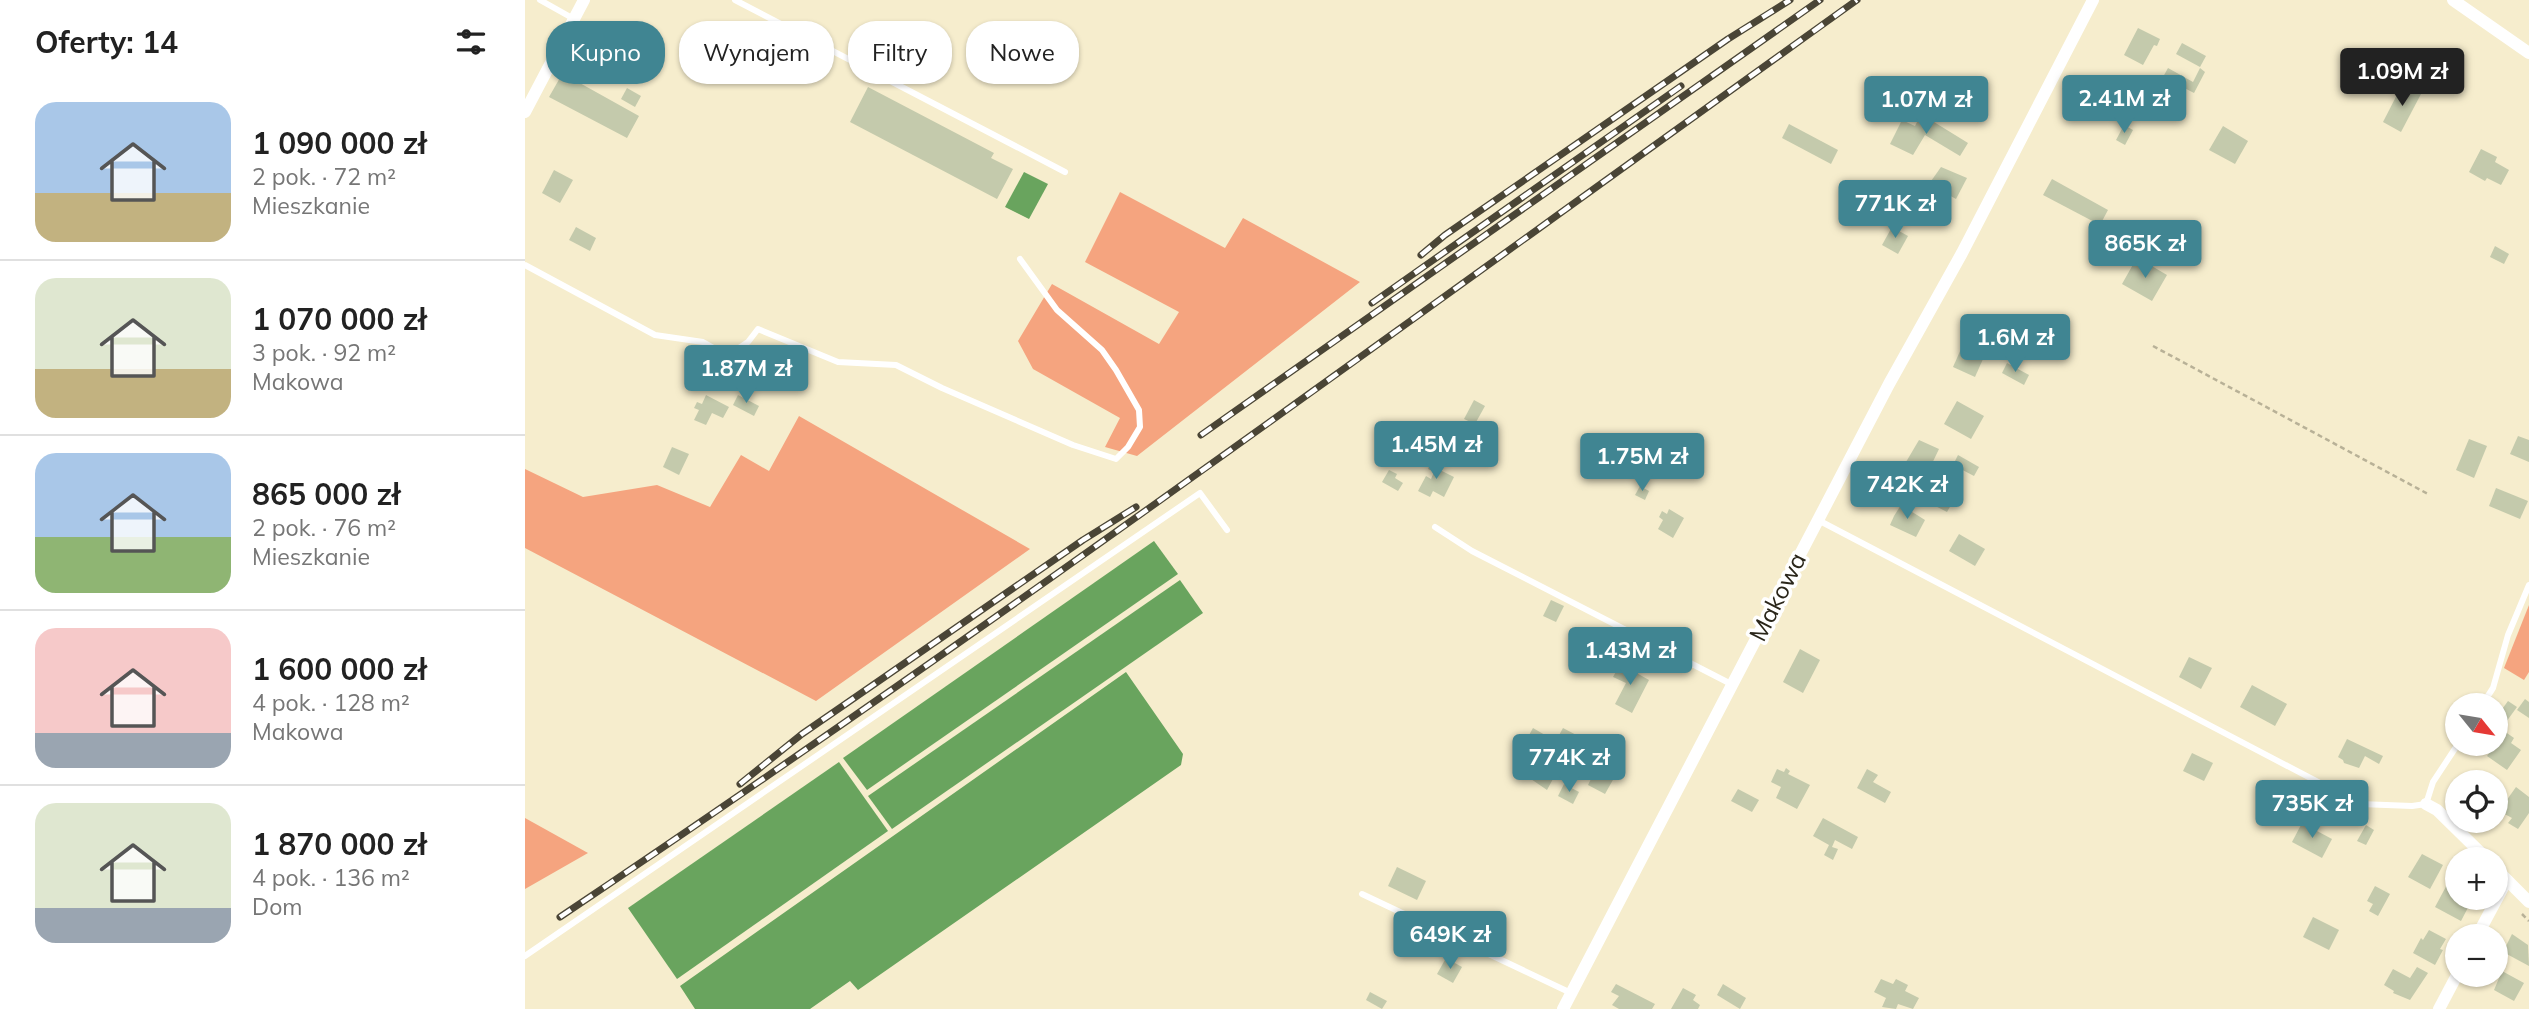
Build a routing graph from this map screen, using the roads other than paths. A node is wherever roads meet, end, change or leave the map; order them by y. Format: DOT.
graph roads {
  1 [pos="540,0"];
  2 [pos="584,0"];
  3 [pos="735,0"];
  4 [pos="2093,0"];
  5 [pos="2453,0"];
  6 [pos="574,19"];
  7 [pos="2529,53"];
  8 [pos="525,112"];
  9 [pos="1065,172"];
  10 [pos="1020,259"];
  11 [pos="525,265"];
  12 [pos="1818,520"];
  13 [pos="1435,527"];
  14 [pos="1227,530"];
  15 [pos="2529,585"];
  16 [pos="1733,685"];
  17 [pos="2490,693"];
  18 [pos="2450,756"];
  19 [pos="2426,804"];
  20 [pos="2475,847"];
  21 [pos="2508,881"];
  22 [pos="1362,894"];
  23 [pos="2529,902"];
  24 [pos="525,956"];
  25 [pos="2451,987"];
  26 [pos="1571,993"];
  27 [pos="1563,1009"];
  28 [pos="2439,1009"];
  1 -- 6 [label="lane"];
  2 -- 6 [label="street"];
  3 -- 9 [label="lane"];
  4 -- 12 [label="street, Makowa"];
  5 -- 7 [label="street"];
  6 -- 8 [label="street"];
  10 -- 11 [label="lane"];
  12 -- 16 [label="street, Makowa"];
  12 -- 19 [label="lane"];
  13 -- 16 [label="lane"];
  14 -- 24 [label="lane"];
  15 -- 17 [label="lane"];
  16 -- 26 [label="street, Makowa"];
  18 -- 19 [label="lane"];
  19 -- 20 [label="street"];
  21 -- 23 [label="street"];
  22 -- 26 [label="lane"];
  25 -- 28 [label="street"];
  26 -- 27 [label="street, Makowa"];
}
